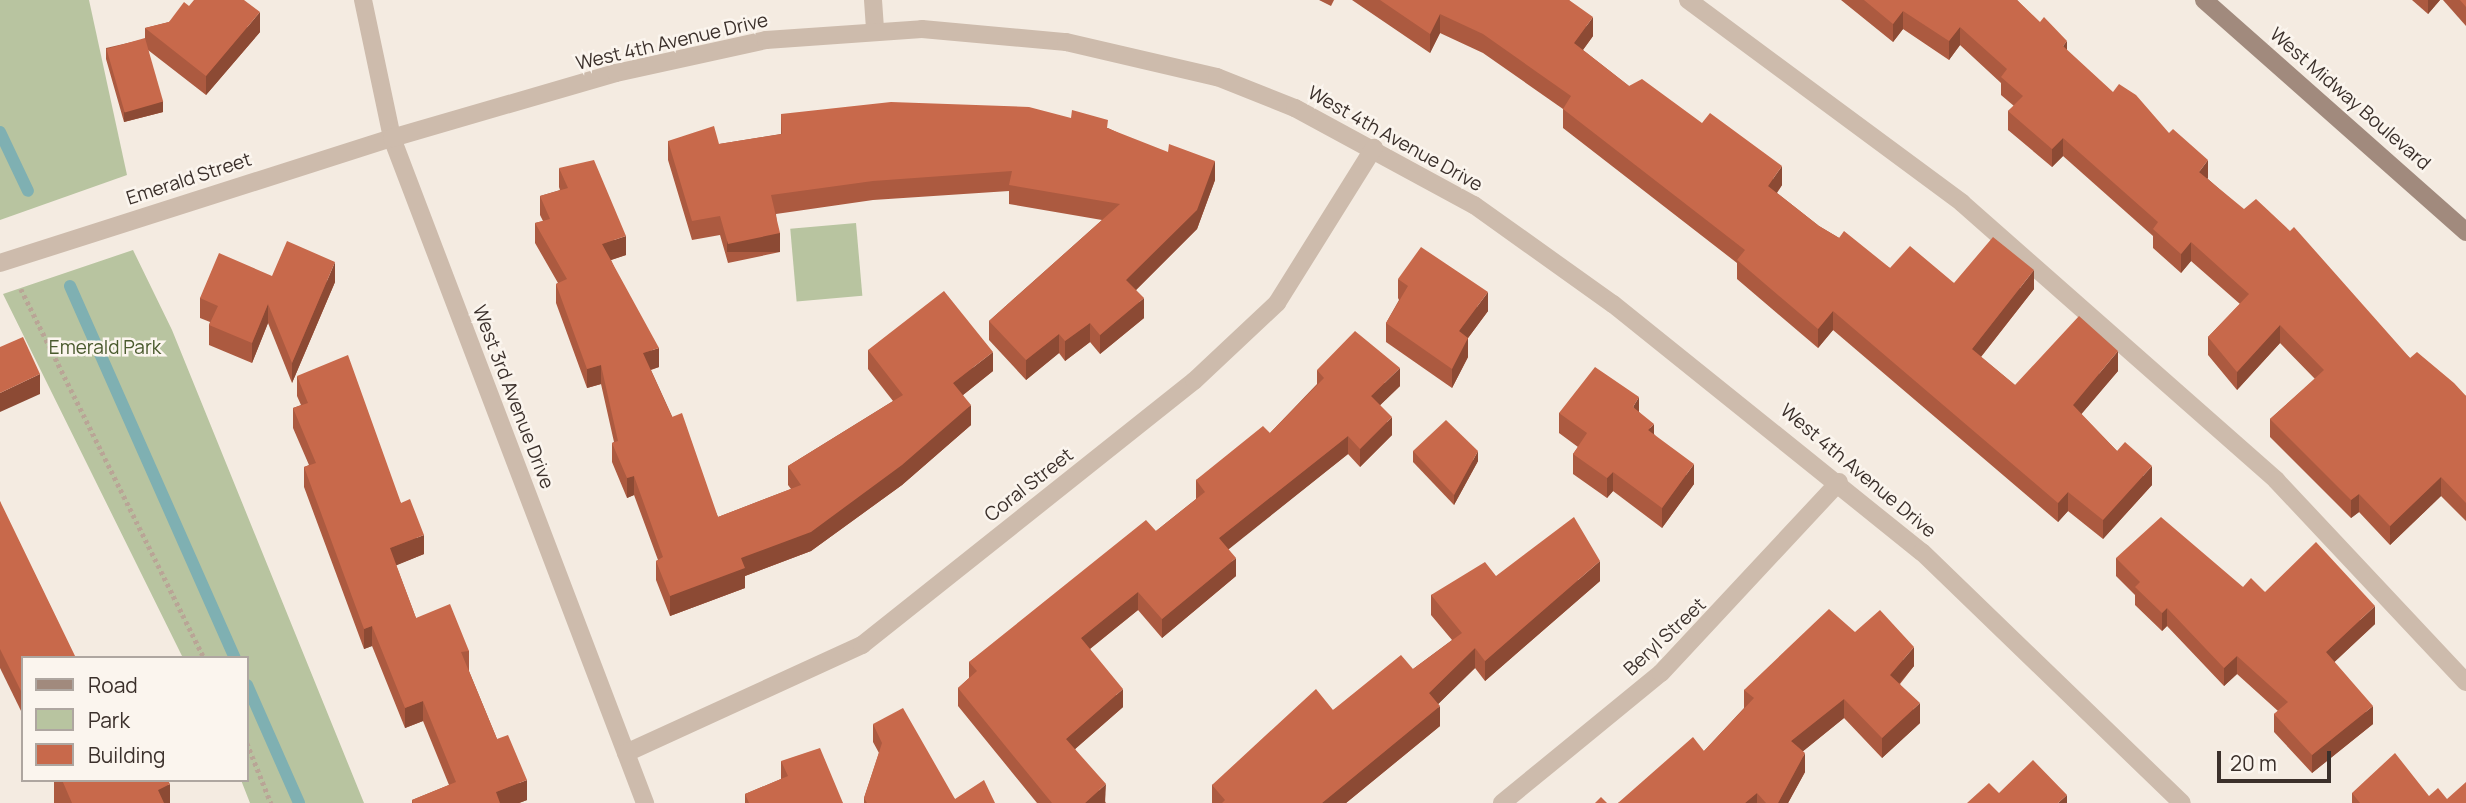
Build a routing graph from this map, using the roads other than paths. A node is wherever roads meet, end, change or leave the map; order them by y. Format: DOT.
graph roads {
  1 [pos="363,0"];
  2 [pos="873,0"];
  3 [pos="1688,0"];
  4 [pos="2204,0"];
  5 [pos="875,29"];
  6 [pos="392,138"];
  7 [pos="1374,148"];
  8 [pos="2466,232"];
  9 [pos="0,263"];
  10 [pos="1839,482"];
  11 [pos="2466,682"];
  12 [pos="626,753"];
  13 [pos="645,803"];
  14 [pos="1502,803"];
  15 [pos="2182,803"];
  1 -- 6 [label="street, West 3rd Avenue Drive"];
  2 -- 5 [label="street"];
  3 -- 11 [label="street"];
  4 -- 8 [label="main road, West Midway Boulevard"];
  5 -- 6 [label="street, West 4th Avenue Drive"];
  5 -- 7 [label="street, West 4th Avenue Drive"];
  6 -- 9 [label="street, Emerald Street"];
  6 -- 12 [label="street, West 3rd Avenue Drive"];
  7 -- 10 [label="street, West 4th Avenue Drive"];
  7 -- 12 [label="street, Coral Street"];
  10 -- 14 [label="street, Beryl Street"];
  10 -- 15 [label="street, West 4th Avenue Drive"];
  12 -- 13 [label="street, West 3rd Avenue Drive"];
}
